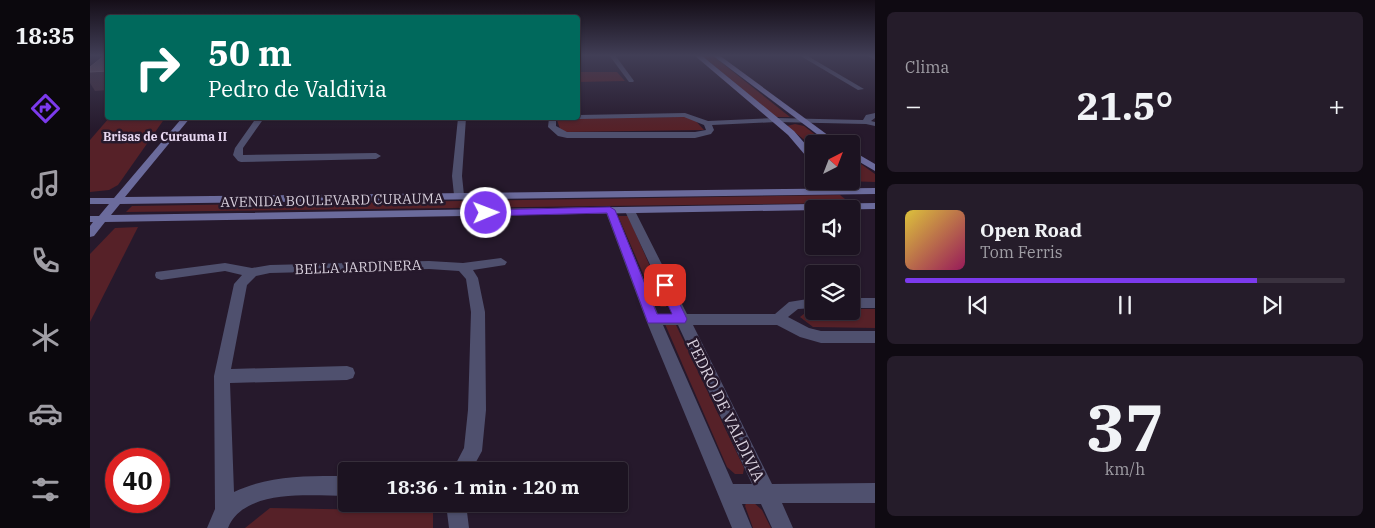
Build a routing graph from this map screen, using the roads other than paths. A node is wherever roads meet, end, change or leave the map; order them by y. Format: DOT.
graph roads {
  1 [pos="727,80"];
  2 [pos="747,80"];
  3 [pos="845,80"];
  4 [pos="860,88"];
  5 [pos="875,115"];
  6 [pos="580,116"];
  7 [pos="183,120"];
  8 [pos="258,120"];
  9 [pos="462,120"];
  10 [pos="552,120"];
  11 [pos="776,120"];
  12 [pos="802,121"];
  13 [pos="707,123"];
  14 [pos="871,123"];
  15 [pos="823,135"];
  16 [pos="805,145"];
  17 [pos="376,156"];
  18 [pos="860,159"];
  19 [pos="875,168"];
  20 [pos="847,191"];
  21 [pos="875,191"];
  22 [pos="459,196"];
  23 [pos="118,200"];
  24 [pos="90,201"];
  25 [pos="870,206"];
  26 [pos="610,210"];
  27 [pos="630,210"];
  28 [pos="90,219"];
  29 [pos="102,219"];
  30 [pos="90,233"];
  31 [pos="501,262"];
  32 [pos="464,267"];
  33 [pos="252,272"];
  34 [pos="161,275"];
  35 [pos="805,303"];
  36 [pos="860,303"];
  37 [pos="875,303"];
  38 [pos="681,319"];
  39 [pos="780,319"];
  40 [pos="653,320"];
  41 [pos="875,337"];
  42 [pos="347,373"];
  43 [pos="222,376"];
  44 [pos="466,462"];
  45 [pos="338,486"];
  46 [pos="875,493"];
  47 [pos="729,494"];
  48 [pos="767,494"];
  49 [pos="457,512"];
  50 [pos="222,520"];
  51 [pos="459,528"];
  52 [pos="742,528"];
  53 [pos="784,528"];
  1 -- 11 [label="street"];
  2 -- 12 [label="street"];
  3 -- 4 [label="street"];
  5 -- 14 [label="street"];
  6 -- 13 [label="street"];
  7 -- 23 [label="street"];
  8 -- 17 [label="street"];
  9 -- 22 [label="street"];
  10 -- 13 [label="street"];
  11 -- 12 [label="street"];
  11 -- 13 [label="street"];
  11 -- 16 [label="street"];
  12 -- 14 [label="street"];
  12 -- 15 [label="street"];
  18 -- 19 [label="street"];
  20 -- 21 [label="street, AVENIDA BOULEVARD CURAUMA"];
  20 -- 22 [label="street, AVENIDA BOULEVARD CURAUMA"];
  20 -- 25 [label="street"];
  22 -- 23 [label="street, AVENIDA BOULEVARD CURAUMA"];
  23 -- 24 [label="street, AVENIDA BOULEVARD CURAUMA"];
  23 -- 29 [label="street"];
  25 -- 27 [label="street, AVENIDA BOULEVARD CURAUMA"];
  26 -- 27 [label="street, AVENIDA BOULEVARD CURAUMA"];
  26 -- 29 [label="street, AVENIDA BOULEVARD CURAUMA"];
  26 -- 40 [label="street, PEDRO DE VALDIVIA"];
  27 -- 38 [label="street, PEDRO DE VALDIVIA"];
  28 -- 29 [label="street, AVENIDA BOULEVARD CURAUMA"];
  29 -- 30 [label="street"];
  31 -- 32 [label="street, BELLA JARDINERA"];
  32 -- 33 [label="street, BELLA JARDINERA"];
  32 -- 44 [label="street"];
  33 -- 34 [label="street, BELLA JARDINERA"];
  33 -- 43 [label="street"];
  35 -- 39 [label="street"];
  36 -- 37 [label="street"];
  38 -- 39 [label="street"];
  38 -- 40 [label="street"];
  38 -- 48 [label="street, PEDRO DE VALDIVIA"];
  39 -- 41 [label="street"];
  40 -- 47 [label="street, PEDRO DE VALDIVIA"];
  42 -- 43 [label="street"];
  43 -- 50 [label="street"];
  45 -- 50 [label="street"];
  46 -- 48 [label="street"];
  47 -- 48 [label="street"];
  47 -- 52 [label="street, PEDRO DE VALDIVIA"];
  48 -- 53 [label="street, PEDRO DE VALDIVIA"];
  49 -- 51 [label="street"];
}
